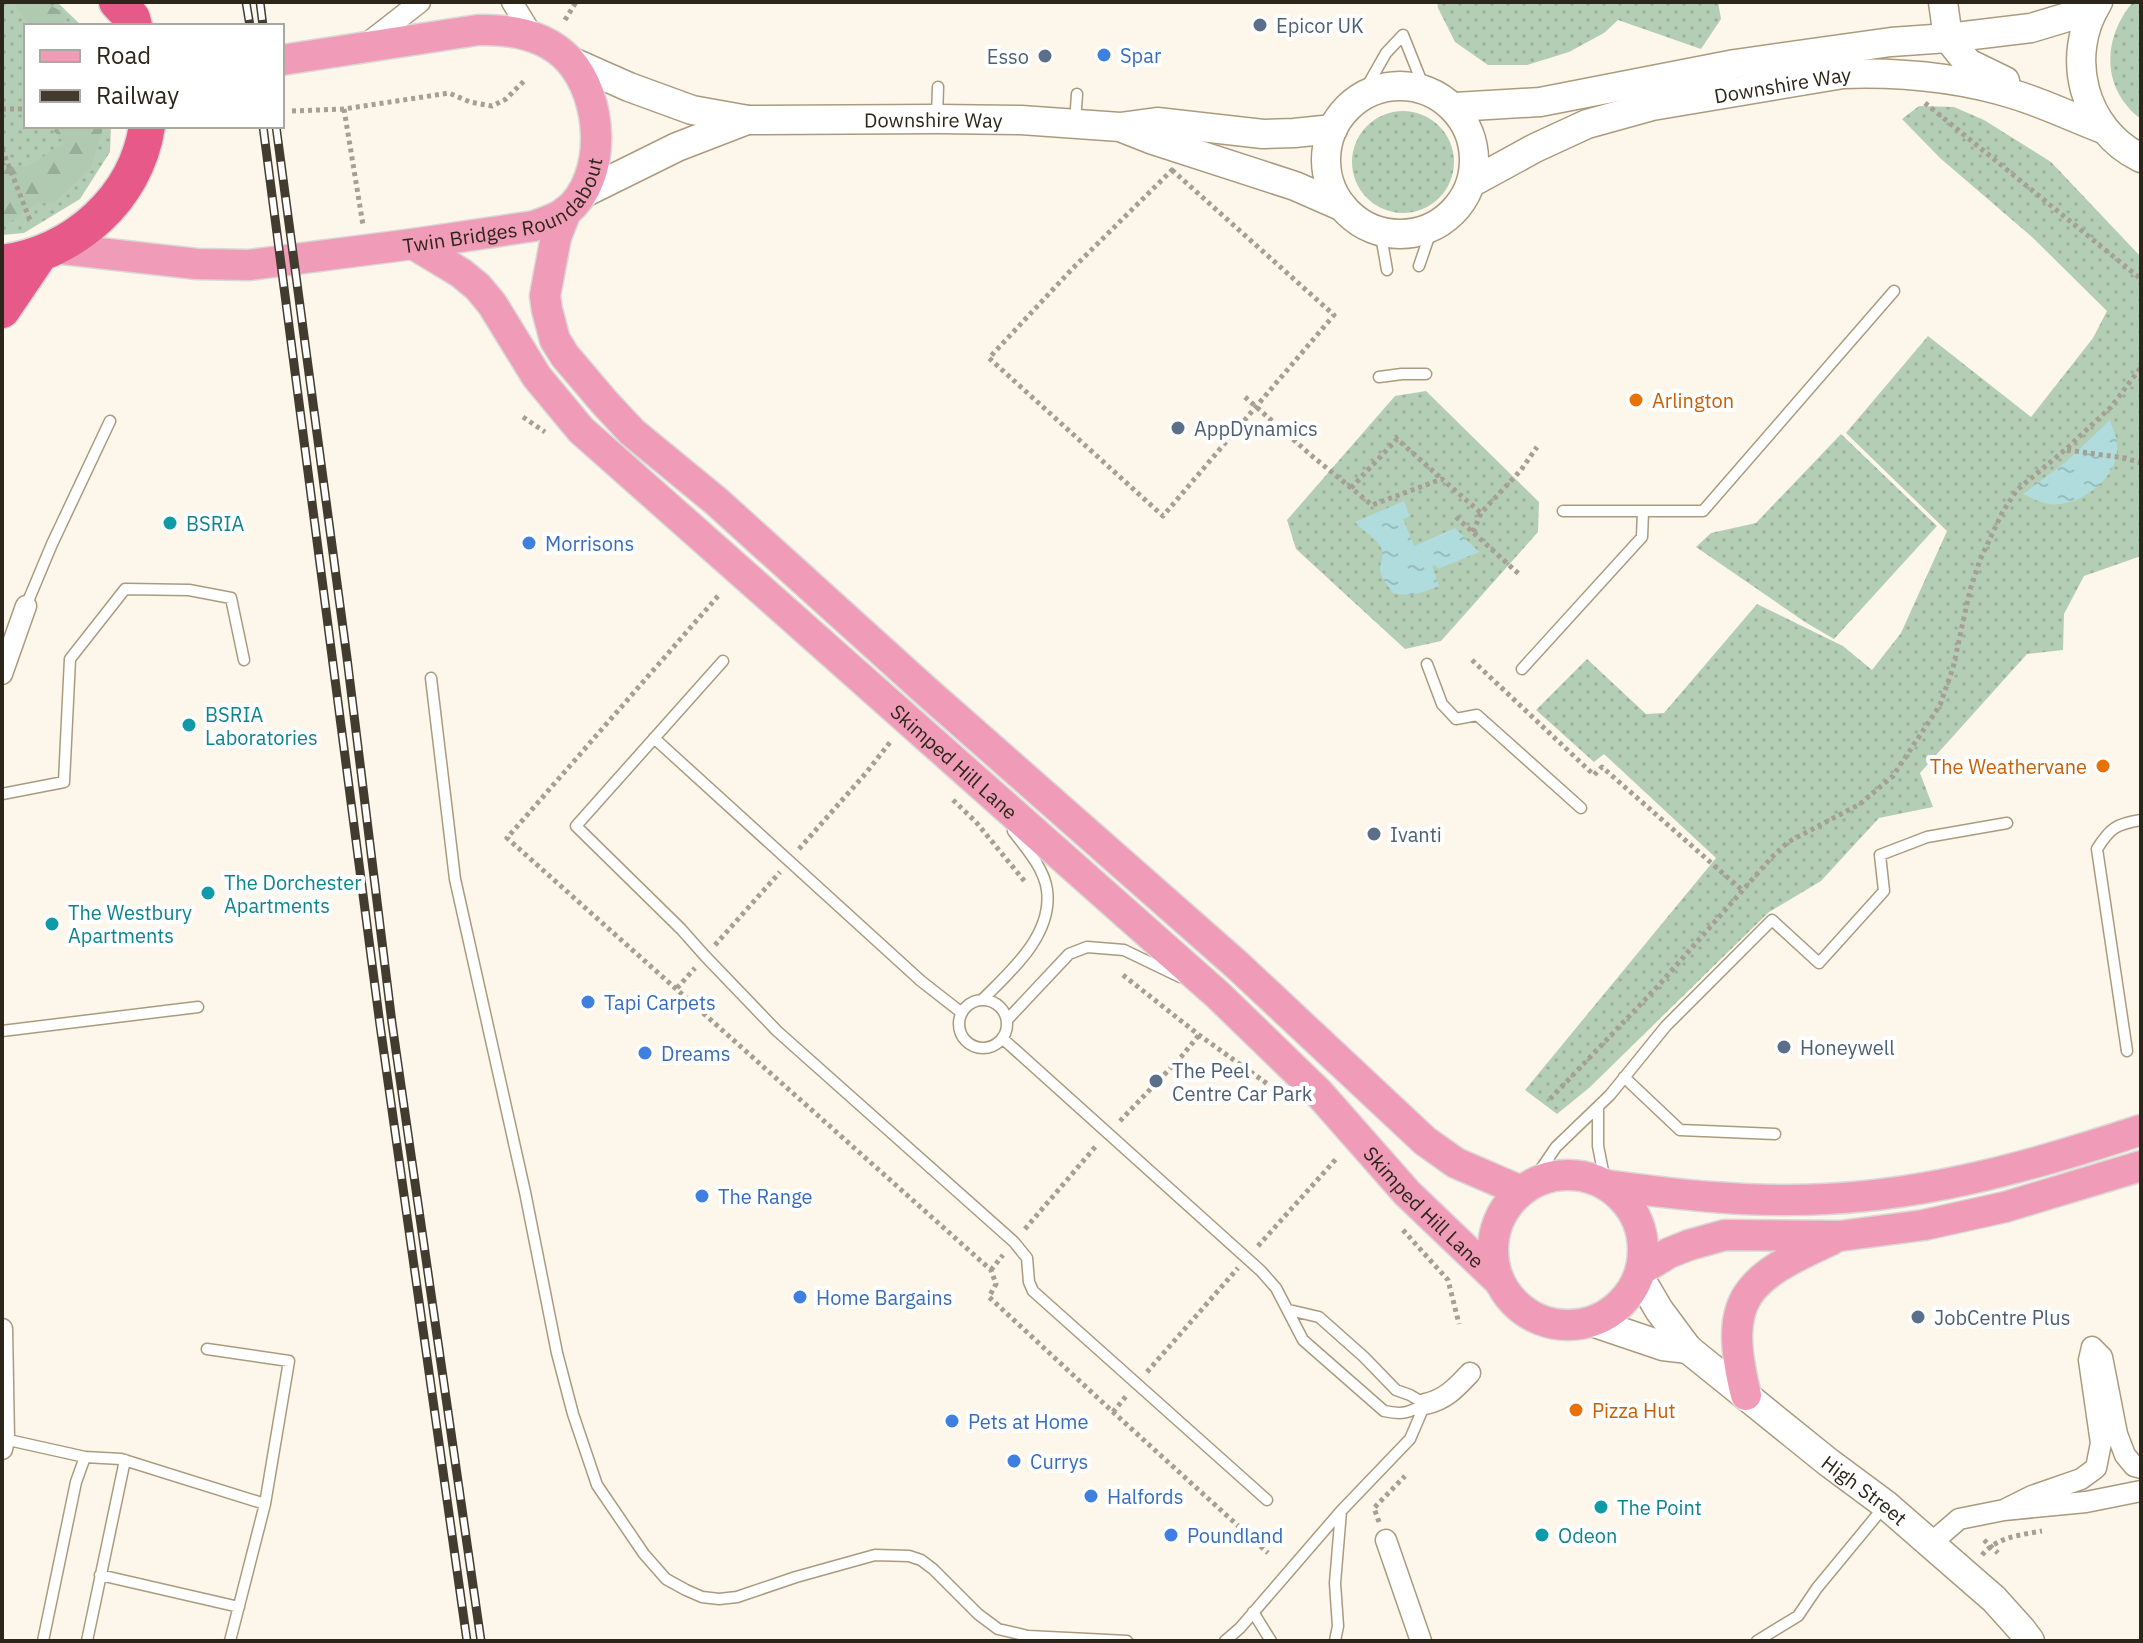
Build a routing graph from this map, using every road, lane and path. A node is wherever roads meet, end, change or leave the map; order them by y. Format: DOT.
graph roads {
  1 [pos="420,2"];
  2 [pos="512,2"];
  3 [pos="576,2"];
  4 [pos="1943,2"];
  5 [pos="2096,5"];
  6 [pos="565,20"];
  7 [pos="534,38"];
  8 [pos="1948,38"];
  9 [pos="362,47"];
  10 [pos="284,60"];
  11 [pos="568,60"];
  12 [pos="525,80"];
  13 [pos="938,87"];
  14 [pos="1425,90"];
  15 [pos="1077,94"];
  16 [pos="1361,97"];
  17 [pos="1921,100"];
  18 [pos="1455,107"];
  19 [pos="2,109"];
  20 [pos="24,109"];
  21 [pos="344,109"];
  22 [pos="292,111"];
  23 [pos="937,119"];
  24 [pos="748,120"];
  25 [pos="1075,125"];
  26 [pos="1120,127"];
  27 [pos="146,128"];
  28 [pos="1333,129"];
  29 [pos="2103,129"];
  30 [pos="2,149"];
  31 [pos="2141,158"];
  32 [pos="1471,183"];
  33 [pos="574,203"];
  34 [pos="1343,207"];
  35 [pos="30,220"];
  36 [pos="363,225"];
  37 [pos="1433,225"];
  38 [pos="1380,230"];
  39 [pos="413,244"];
  40 [pos="47,251"];
  41 [pos="2,263"];
  42 [pos="1419,266"];
  43 [pos="1387,270"];
  44 [pos="2141,279"];
  45 [pos="1894,291"];
  46 [pos="2,310"];
  47 [pos="2141,367"];
  48 [pos="1426,374"];
  49 [pos="1379,377"];
  50 [pos="1245,397"];
  51 [pos="1256,407"];
  52 [pos="110,421"];
  53 [pos="1537,447"];
  54 [pos="2066,449"];
  55 [pos="2141,463"];
  56 [pos="1442,479"];
  57 [pos="1351,488"];
  58 [pos="1563,511"];
  59 [pos="1643,511"];
  60 [pos="1481,513"];
  61 [pos="1456,517"];
  62 [pos="1473,532"];
  63 [pos="1520,575"];
  64 [pos="26,606"];
  65 [pos="244,660"];
  66 [pos="1472,660"];
  67 [pos="723,661"];
  68 [pos="1427,664"];
  69 [pos="1522,669"];
  70 [pos="2,674"];
  71 [pos="431,678"];
  72 [pos="654,738"];
  73 [pos="891,741"];
  74 [pos="880,755"];
  75 [pos="962,766"];
  76 [pos="2,794"];
  77 [pos="1581,808"];
  78 [pos="2141,820"];
  79 [pos="2007,823"];
  80 [pos="1742,890"];
  81 [pos="1123,975"];
  82 [pos="677,988"];
  83 [pos="1218,995"];
  84 [pos="982,1000"];
  85 [pos="198,1007"];
  86 [pos="962,1013"];
  87 [pos="1007,1020"];
  88 [pos="2,1031"];
  89 [pos="1199,1035"];
  90 [pos="1002,1038"];
  91 [pos="2127,1051"];
  92 [pos="1624,1077"];
  93 [pos="1272,1087"];
  94 [pos="1550,1099"];
  95 [pos="1598,1107"];
  96 [pos="2141,1130"];
  97 [pos="1775,1134"];
  98 [pos="1110,1135"];
  99 [pos="1328,1148"];
  100 [pos="1337,1158"];
  101 [pos="2141,1166"];
  102 [pos="1346,1168"];
  103 [pos="1606,1185"];
  104 [pos="1525,1188"];
  105 [pos="1395,1221"];
  106 [pos="1840,1236"];
  107 [pos="1014,1242"];
  108 [pos="1247,1258"];
  109 [pos="991,1270"];
  110 [pos="1640,1273"];
  111 [pos="1499,1281"];
  112 [pos="1289,1310"];
  113 [pos="1592,1322"];
  114 [pos="1459,1324"];
  115 [pos="2,1329"];
  116 [pos="207,1349"];
  117 [pos="1688,1349"];
  118 [pos="1470,1373"];
  119 [pos="1136,1384"];
  120 [pos="1746,1395"];
  121 [pos="2,1397"];
  122 [pos="1425,1404"];
  123 [pos="1113,1412"];
  124 [pos="3,1444"];
  125 [pos="85,1457"];
  126 [pos="125,1460"];
  127 [pos="2141,1468"];
  128 [pos="1405,1476"];
  129 [pos="2141,1491"];
  130 [pos="1267,1500"];
  131 [pos="265,1504"];
  132 [pos="1886,1505"];
  133 [pos="2004,1510"];
  134 [pos="1341,1511"];
  135 [pos="1386,1540"];
  136 [pos="1984,1540"];
  137 [pos="1929,1545"];
  138 [pos="1268,1553"];
  139 [pos="1998,1553"];
  140 [pos="100,1575"];
  141 [pos="239,1607"];
  142 [pos="1253,1612"];
  143 [pos="43,1641"];
  144 [pos="87,1641"];
  145 [pos="230,1641"];
  146 [pos="1127,1641"];
  147 [pos="1225,1641"];
  148 [pos="1271,1641"];
  149 [pos="1335,1641"];
  150 [pos="1421,1641"];
  151 [pos="1757,1641"];
  152 [pos="2030,1641"];
  1 -- 9 [label="street"];
  2 -- 7 [label="street"];
  3 -- 6 [label="path"];
  4 -- 8 [label="street"];
  5 -- 8 [label="street, Downshire Way"];
  5 -- 29 [label="street"];
  7 -- 9 [label="main road, Twin Bridges Roundabout"];
  7 -- 11 [label="main road, Twin Bridges Roundabout"];
  8 -- 18 [label="street, Downshire Way"];
  8 -- 29 [label="street"];
  9 -- 10 [label="main road, Twin Bridges Roundabout"];
  11 -- 24 [label="street, Downshire Way"];
  11 -- 33 [label="main road, Twin Bridges Roundabout"];
  12 -- 21 [label="path"];
  13 -- 23 [label="lane"];
  14 -- 16 [label="street"];
  14 -- 16 [label="lane"];
  14 -- 18 [label="street"];
  15 -- 25 [label="lane"];
  16 -- 28 [label="street"];
  17 -- 44 [label="path"];
  18 -- 32 [label="street"];
  19 -- 20 [label="path"];
  21 -- 22 [label="path"];
  21 -- 36 [label="path"];
  23 -- 24 [label="street, Downshire Way"];
  23 -- 25 [label="street, Downshire Way"];
  24 -- 33 [label="street, Downshire Way"];
  25 -- 26 [label="street, Downshire Way"];
  26 -- 28 [label="street, Downshire Way"];
  26 -- 34 [label="street, Downshire Way"];
  27 -- 40 [label="highway, Twin Bridges Roundabout"];
  28 -- 34 [label="street"];
  29 -- 31 [label="street"];
  29 -- 32 [label="street, Downshire Way"];
  30 -- 35 [label="path"];
  32 -- 37 [label="street"];
  33 -- 39 [label="main road, Twin Bridges Roundabout"];
  33 -- 104 [label="main road, Skimped Hill Lane"];
  34 -- 38 [label="street"];
  37 -- 38 [label="street"];
  37 -- 42 [label="lane"];
  38 -- 43 [label="lane"];
  39 -- 40 [label="main road, Twin Bridges Roundabout"];
  39 -- 75 [label="main road, Skimped Hill Lane"];
  40 -- 41 [label="highway, Twin Bridges Roundabout"];
  40 -- 46 [label="highway"];
  45 -- 59 [label="lane"];
  47 -- 54 [label="path"];
  48 -- 49 [label="lane"];
  50 -- 51 [label="path"];
  51 -- 51 [label="path"];
  51 -- 57 [label="path"];
  52 -- 64 [label="lane"];
  53 -- 60 [label="path"];
  54 -- 55 [label="path"];
  54 -- 80 [label="path"];
  56 -- 57 [label="path"];
  56 -- 57 [label="path"];
  56 -- 60 [label="path"];
  58 -- 59 [label="lane"];
  59 -- 69 [label="lane"];
  60 -- 62 [label="path"];
  61 -- 62 [label="path"];
  62 -- 63 [label="path"];
  64 -- 70 [label="street"];
  65 -- 76 [label="lane"];
  66 -- 80 [label="path"];
  67 -- 72 [label="lane"];
  68 -- 77 [label="lane"];
  71 -- 146 [label="lane"];
  72 -- 86 [label="lane"];
  72 -- 107 [label="lane"];
  73 -- 74 [label="path"];
  75 -- 83 [label="main road, Skimped Hill Lane"];
  75 -- 84 [label="lane"];
  78 -- 91 [label="lane"];
  79 -- 92 [label="lane"];
  80 -- 94 [label="path"];
  81 -- 89 [label="path"];
  82 -- 109 [label="path"];
  83 -- 87 [label="lane"];
  83 -- 111 [label="main road, Skimped Hill Lane"];
  84 -- 86 [label="lane"];
  84 -- 87 [label="lane"];
  85 -- 88 [label="lane"];
  86 -- 90 [label="lane"];
  87 -- 90 [label="lane"];
  89 -- 93 [label="path"];
  89 -- 98 [label="path"];
  90 -- 98 [label="lane"];
  92 -- 95 [label="lane"];
  92 -- 97 [label="lane"];
  95 -- 103 [label="lane"];
  95 -- 104 [label="lane"];
  96 -- 103 [label="main road"];
  98 -- 107 [label="path"];
  98 -- 108 [label="lane"];
  99 -- 100 [label="path, Skimped Hill Lane"];
  100 -- 102 [label="path, Skimped Hill Lane"];
  100 -- 108 [label="path"];
  101 -- 106 [label="main road"];
  103 -- 104 [label="main road"];
  103 -- 110 [label="main road"];
  104 -- 111 [label="main road"];
  105 -- 114 [label="path, Skimped Hill Lane"];
  106 -- 110 [label="main road"];
  106 -- 120 [label="main road"];
  107 -- 109 [label="path"];
  107 -- 119 [label="lane"];
  108 -- 112 [label="lane"];
  108 -- 119 [label="path"];
  109 -- 123 [label="path"];
  110 -- 113 [label="main road"];
  110 -- 117 [label="street, High Street"];
  111 -- 113 [label="main road"];
  112 -- 122 [label="lane"];
  112 -- 122 [label="lane"];
  113 -- 117 [label="street, High Street"];
  115 -- 121 [label="street"];
  116 -- 131 [label="lane"];
  117 -- 120 [label="street, High Street"];
  118 -- 122 [label="street"];
  119 -- 123 [label="path"];
  119 -- 130 [label="lane"];
  120 -- 132 [label="street, High Street"];
  121 -- 124 [label="street"];
  122 -- 134 [label="lane"];
  123 -- 138 [label="path"];
  124 -- 125 [label="lane"];
  125 -- 126 [label="lane"];
  125 -- 143 [label="lane"];
  126 -- 131 [label="lane"];
  126 -- 140 [label="lane"];
  127 -- 133 [label="street"];
  128 -- 135 [label="path"];
  129 -- 133 [label="street"];
  131 -- 141 [label="lane"];
  132 -- 137 [label="street, High Street"];
  132 -- 151 [label="lane"];
  133 -- 137 [label="street"];
  134 -- 142 [label="lane"];
  134 -- 149 [label="lane"];
  135 -- 150 [label="street"];
  136 -- 139 [label="path"];
  137 -- 152 [label="street, High Street"];
  140 -- 141 [label="lane"];
  140 -- 144 [label="lane"];
  141 -- 145 [label="lane"];
  142 -- 147 [label="lane"];
  142 -- 148 [label="lane"];
}
